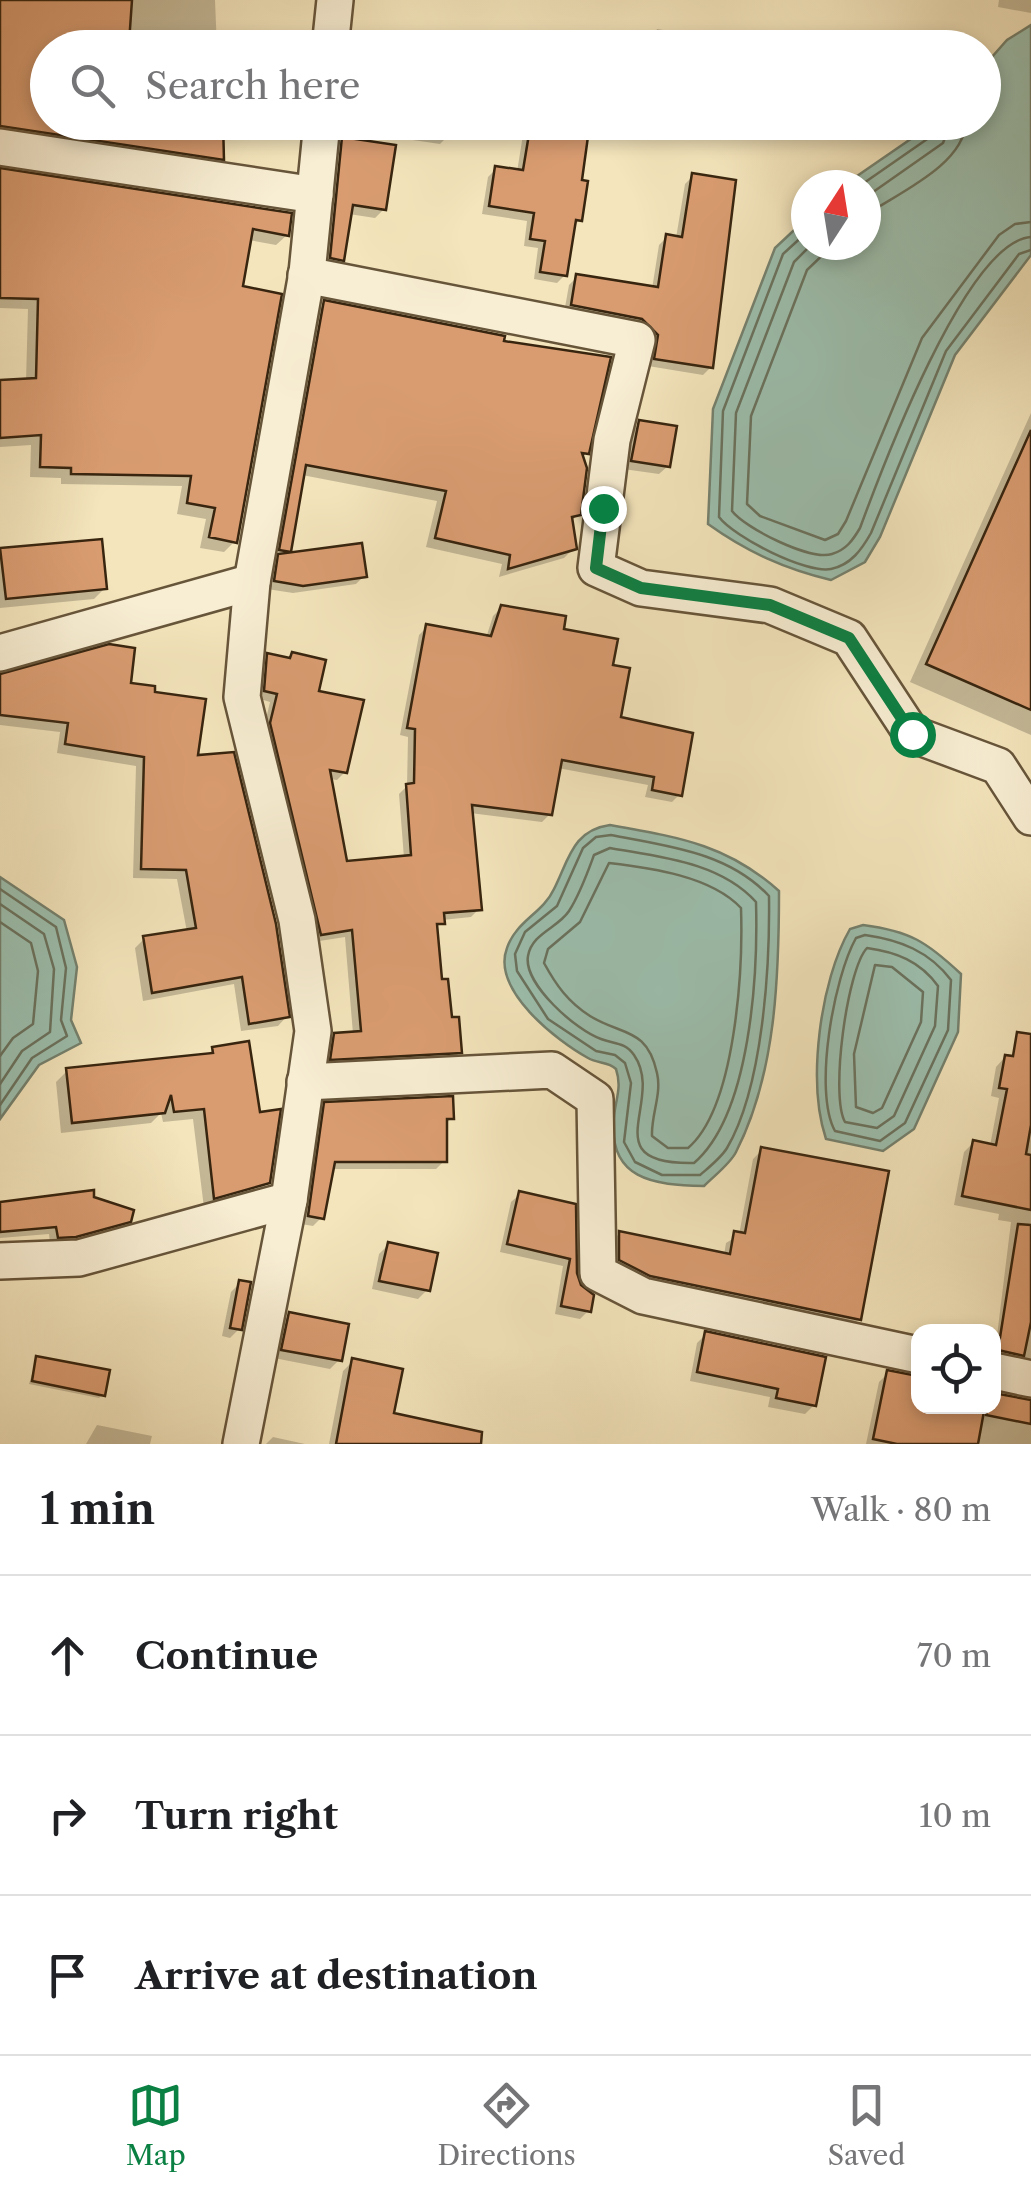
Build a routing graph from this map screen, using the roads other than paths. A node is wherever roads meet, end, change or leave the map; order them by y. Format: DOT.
graph roads {
  1 [pos="334,0"];
  2 [pos="332,30"];
  3 [pos="320,140"];
  4 [pos="0,147"];
  5 [pos="315,196"];
  6 [pos="306,275"];
  7 [pos="252,582"];
  8 [pos="0,653"];
  9 [pos="1014,761"];
  10 [pos="1031,817"];
  11 [pos="306,1082"];
  12 [pos="289,1200"];
  13 [pos="0,1261"];
  14 [pos="911,1353"];
  15 [pos="1001,1373"];
  16 [pos="1031,1379"];
  17 [pos="241,1444"];
  1 -- 2 [label="street"];
  3 -- 5 [label="street"];
  4 -- 5 [label="street"];
  5 -- 6 [label="street"];
  6 -- 7 [label="street"];
  6 -- 9 [label="street"];
  7 -- 8 [label="street"];
  7 -- 11 [label="street"];
  9 -- 10 [label="street"];
  11 -- 12 [label="street"];
  11 -- 14 [label="street"];
  12 -- 13 [label="street"];
  12 -- 17 [label="street"];
  15 -- 16 [label="street"];
}
